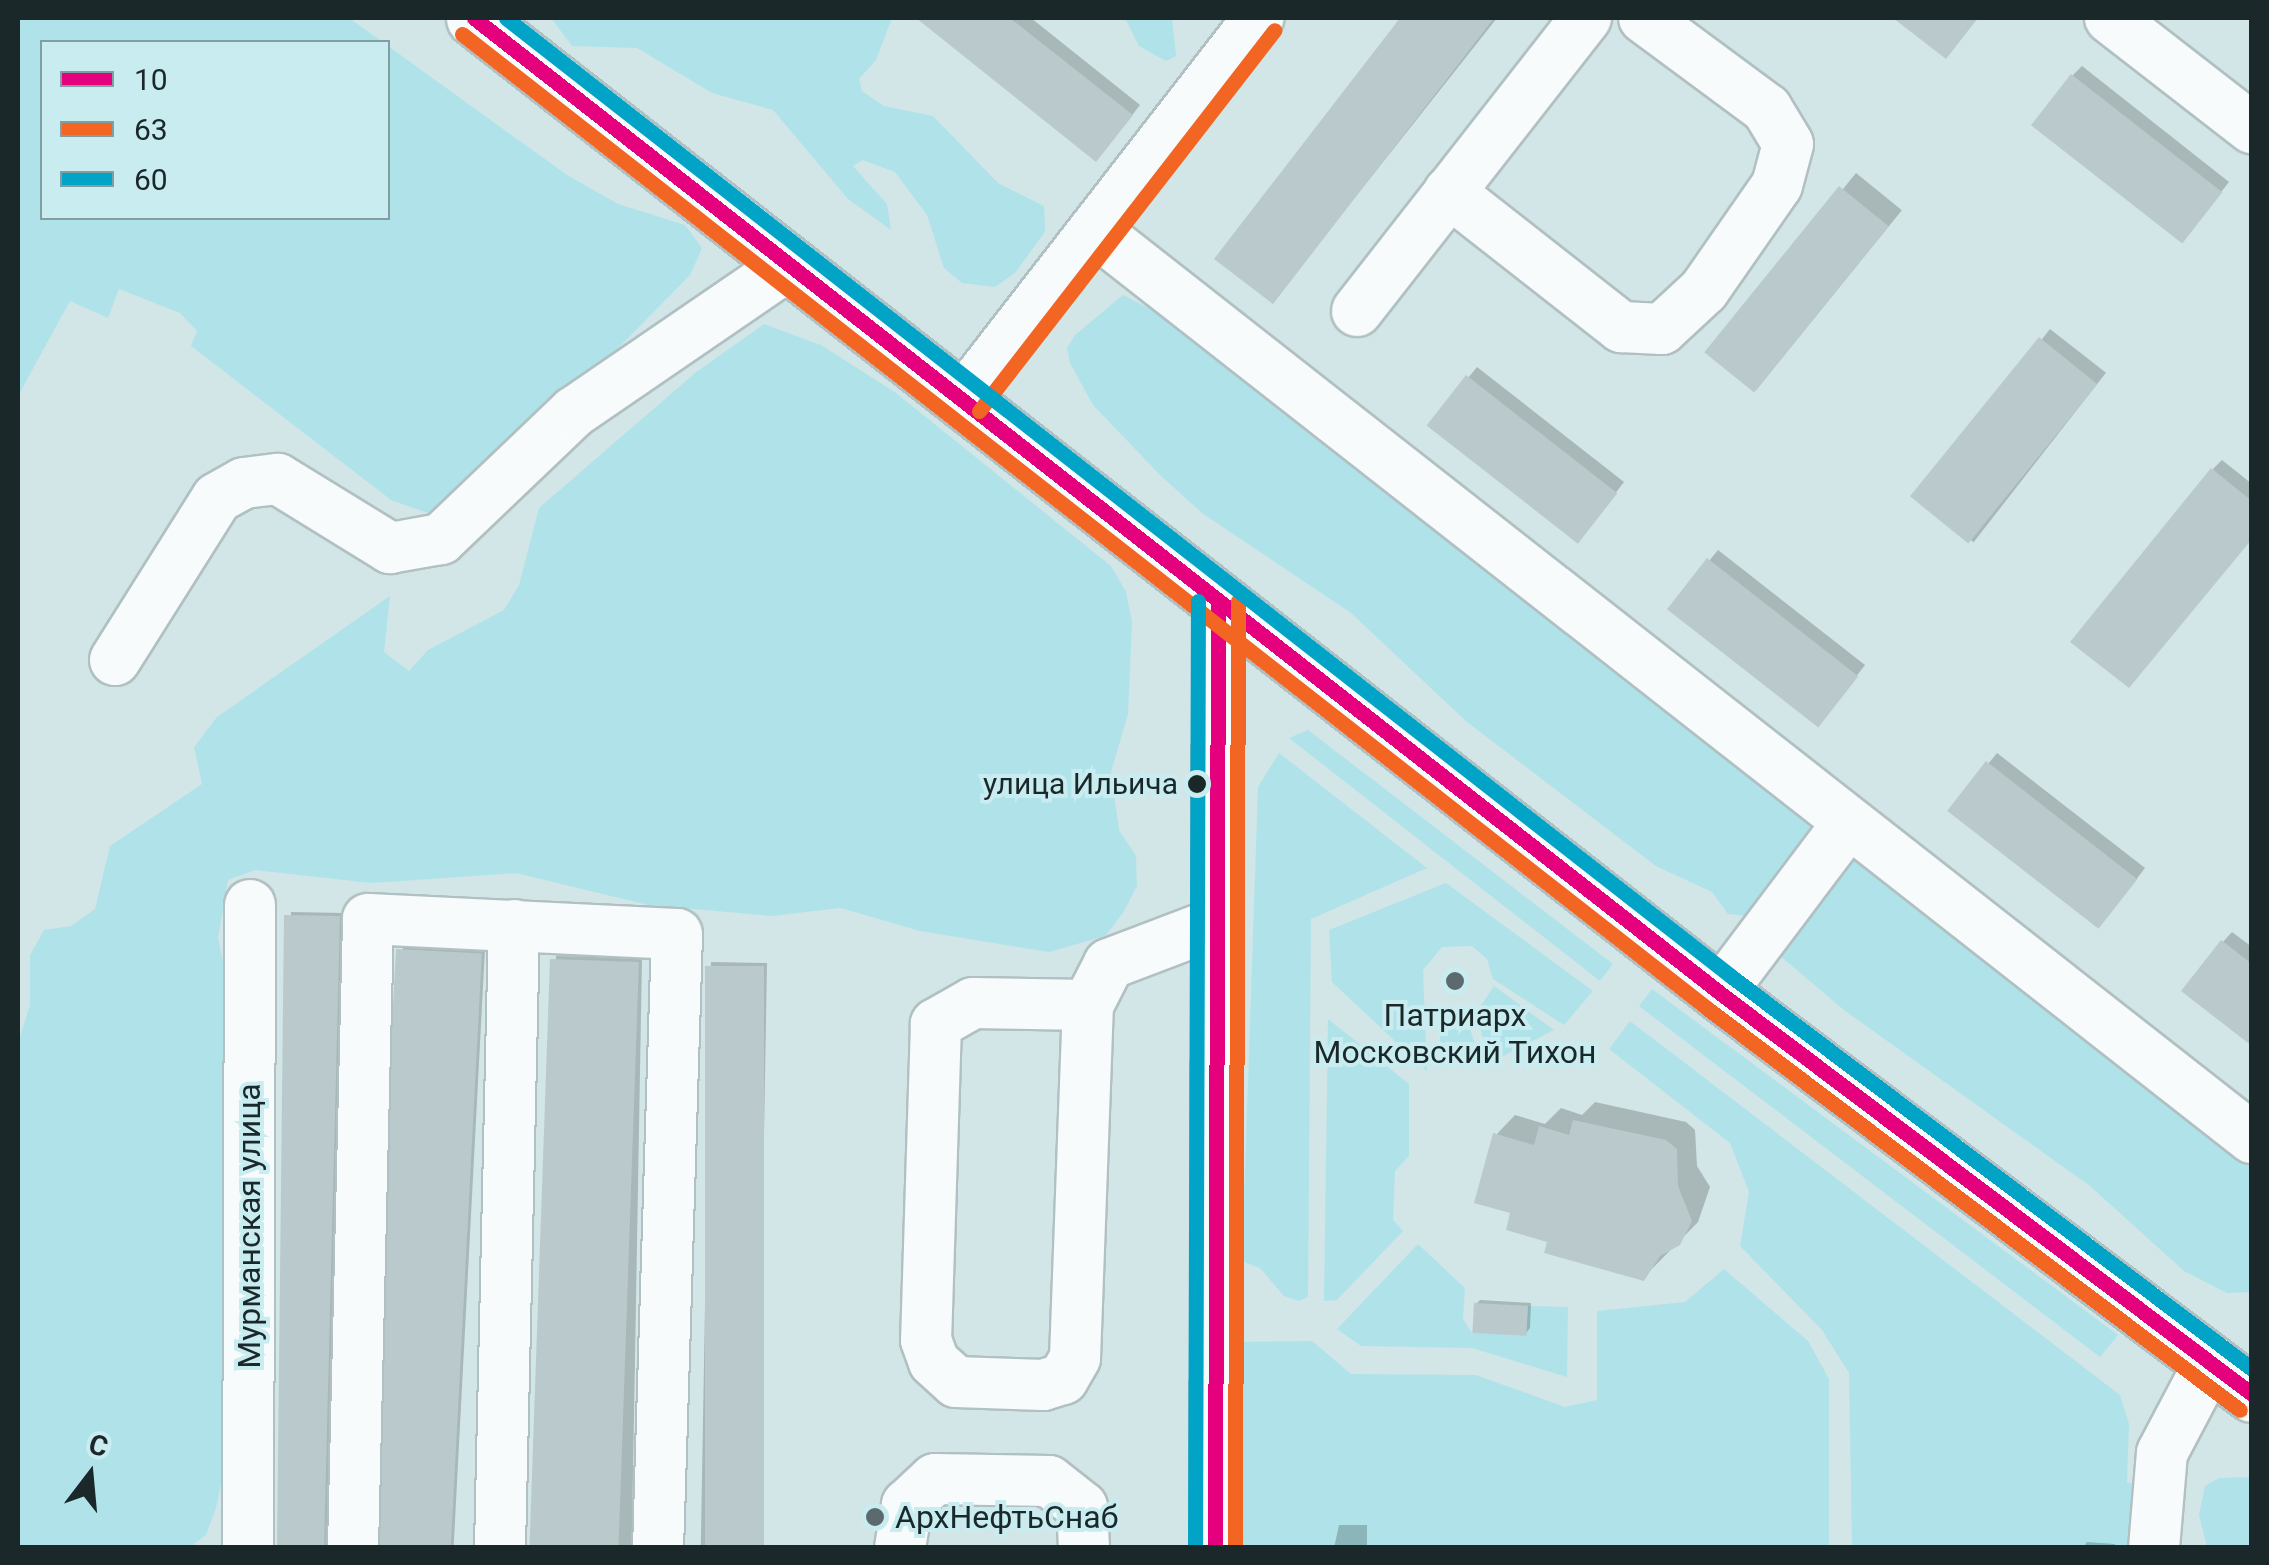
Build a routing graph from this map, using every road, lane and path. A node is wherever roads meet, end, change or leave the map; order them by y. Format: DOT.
graph roads {
  1 [pos="474,18"];
  2 [pos="1259,18"];
  3 [pos="1586,18"];
  4 [pos="1644,18"];
  5 [pos="2110,18"];
  6 [pos="2252,128"];
  7 [pos="1449,192"];
  8 [pos="1094,230"];
  9 [pos="790,264"];
  10 [pos="1357,311"];
  11 [pos="963,399"];
  12 [pos="1218,601"];
  13 [pos="115,660"];
  14 [pos="1846,826"];
  15 [pos="250,904"];
  16 [pos="1217,923"];
  17 [pos="514,925"];
  18 [pos="1720,993"];
  19 [pos="1088,1004"];
  20 [pos="2252,1138"];
  21 [pos="2237,1374"];
  22 [pos="248,1548"];
  23 [pos="353,1548"];
  24 [pos="500,1548"];
  25 [pos="658,1548"];
  26 [pos="900,1548"];
  27 [pos="1084,1548"];
  28 [pos="1216,1548"];
  29 [pos="2154,1548"];
  1 -- 9 [label="main road"];
  2 -- 8 [label="street"];
  3 -- 7 [label="street"];
  4 -- 7 [label="street"];
  5 -- 6 [label="street"];
  7 -- 10 [label="street"];
  8 -- 11 [label="street"];
  8 -- 14 [label="street"];
  9 -- 11 [label="main road"];
  9 -- 13 [label="street"];
  11 -- 12 [label="main road"];
  12 -- 16 [label="street"];
  12 -- 18 [label="main road"];
  14 -- 18 [label="street"];
  14 -- 20 [label="street"];
  15 -- 22 [label="street, Мурманская улица"];
  16 -- 19 [label="street"];
  16 -- 28 [label="street"];
  17 -- 23 [label="street"];
  17 -- 24 [label="street"];
  17 -- 25 [label="street"];
  18 -- 21 [label="main road"];
  19 -- 19 [label="street"];
  21 -- 29 [label="street"];
  26 -- 27 [label="street"];
}
